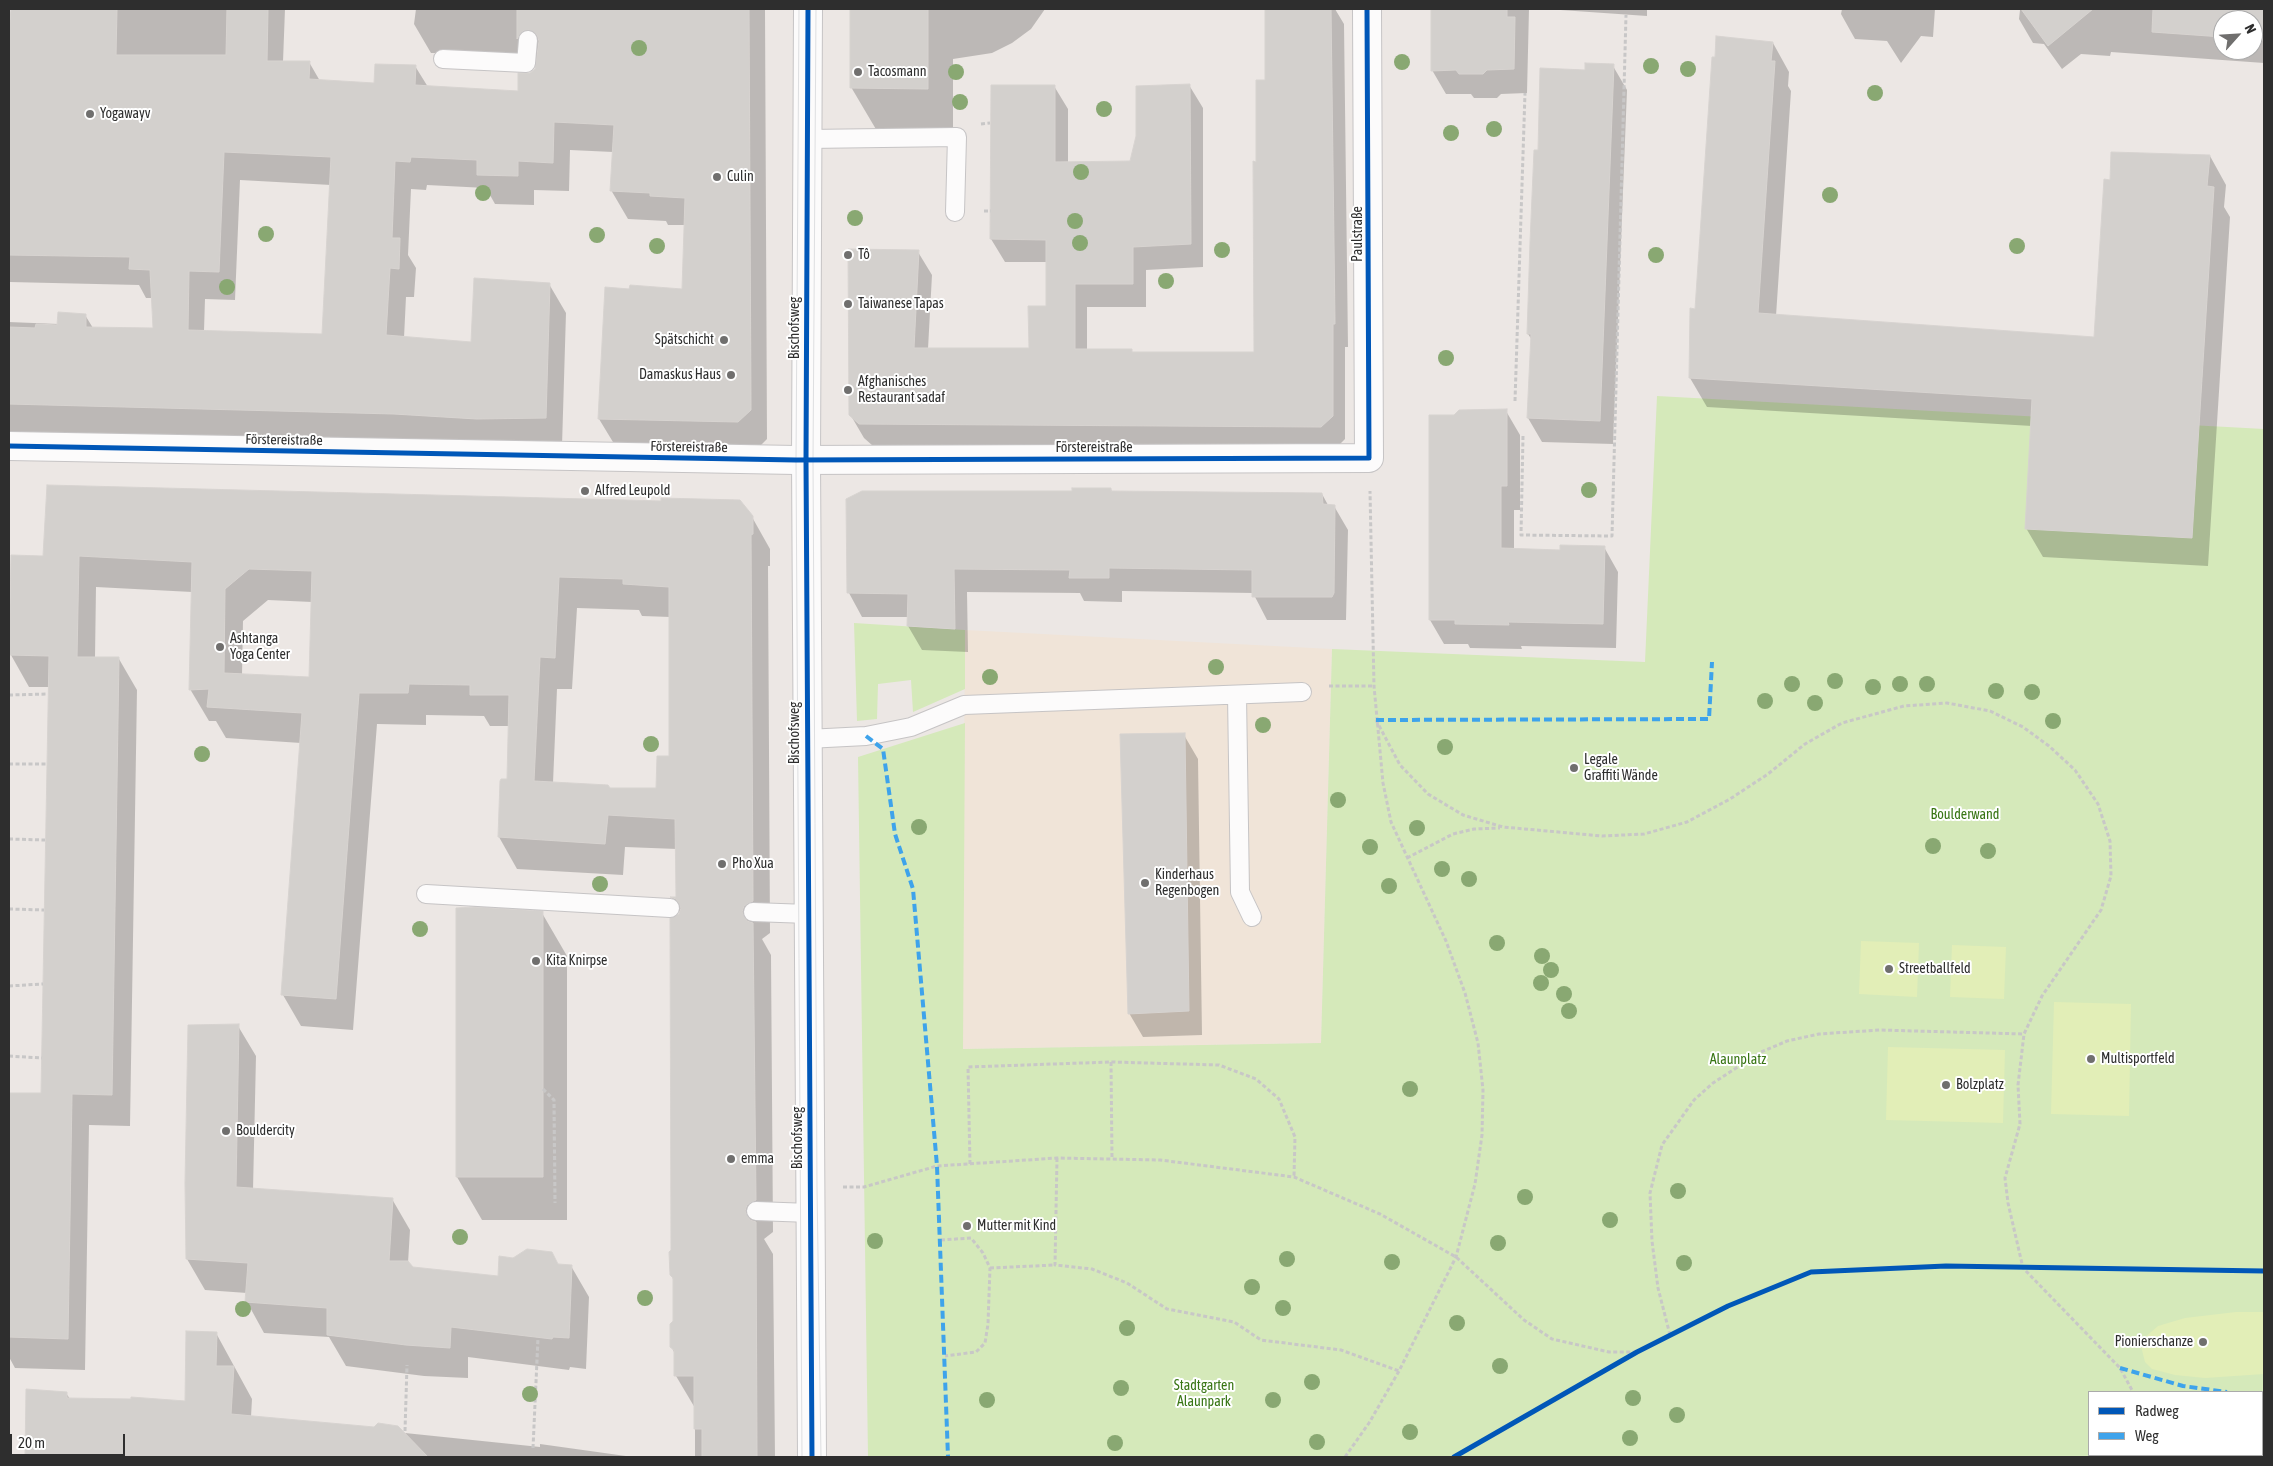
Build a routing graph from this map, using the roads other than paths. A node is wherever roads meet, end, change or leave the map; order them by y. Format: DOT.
graph roads {
  1 [pos="808,9"];
  2 [pos="1367,9"];
  3 [pos="528,40"];
  4 [pos="443,59"];
  5 [pos="808,139"];
  6 [pos="955,212"];
  7 [pos="9,446"];
  8 [pos="1369,458"];
  9 [pos="806,460"];
  10 [pos="1302,692"];
  11 [pos="1237,695"];
  12 [pos="807,739"];
  13 [pos="426,894"];
  14 [pos="670,908"];
  15 [pos="753,912"];
  16 [pos="808,914"];
  17 [pos="1252,917"];
  18 [pos="756,1211"];
  19 [pos="810,1213"];
  20 [pos="812,1457"];
  1 -- 5 [label="street, Bischofsweg"];
  2 -- 8 [label="street, Paulstraße"];
  3 -- 4 [label="lane"];
  5 -- 6 [label="lane"];
  5 -- 9 [label="street, Bischofsweg"];
  7 -- 9 [label="street, Förstereistraße"];
  8 -- 9 [label="street, Förstereistraße"];
  9 -- 12 [label="street, Bischofsweg"];
  10 -- 11 [label="lane"];
  11 -- 12 [label="lane"];
  11 -- 17 [label="lane"];
  12 -- 16 [label="street, Bischofsweg"];
  13 -- 14 [label="lane"];
  15 -- 16 [label="lane"];
  16 -- 19 [label="street, Bischofsweg"];
  18 -- 19 [label="lane"];
  19 -- 20 [label="street, Bischofsweg"];
}
